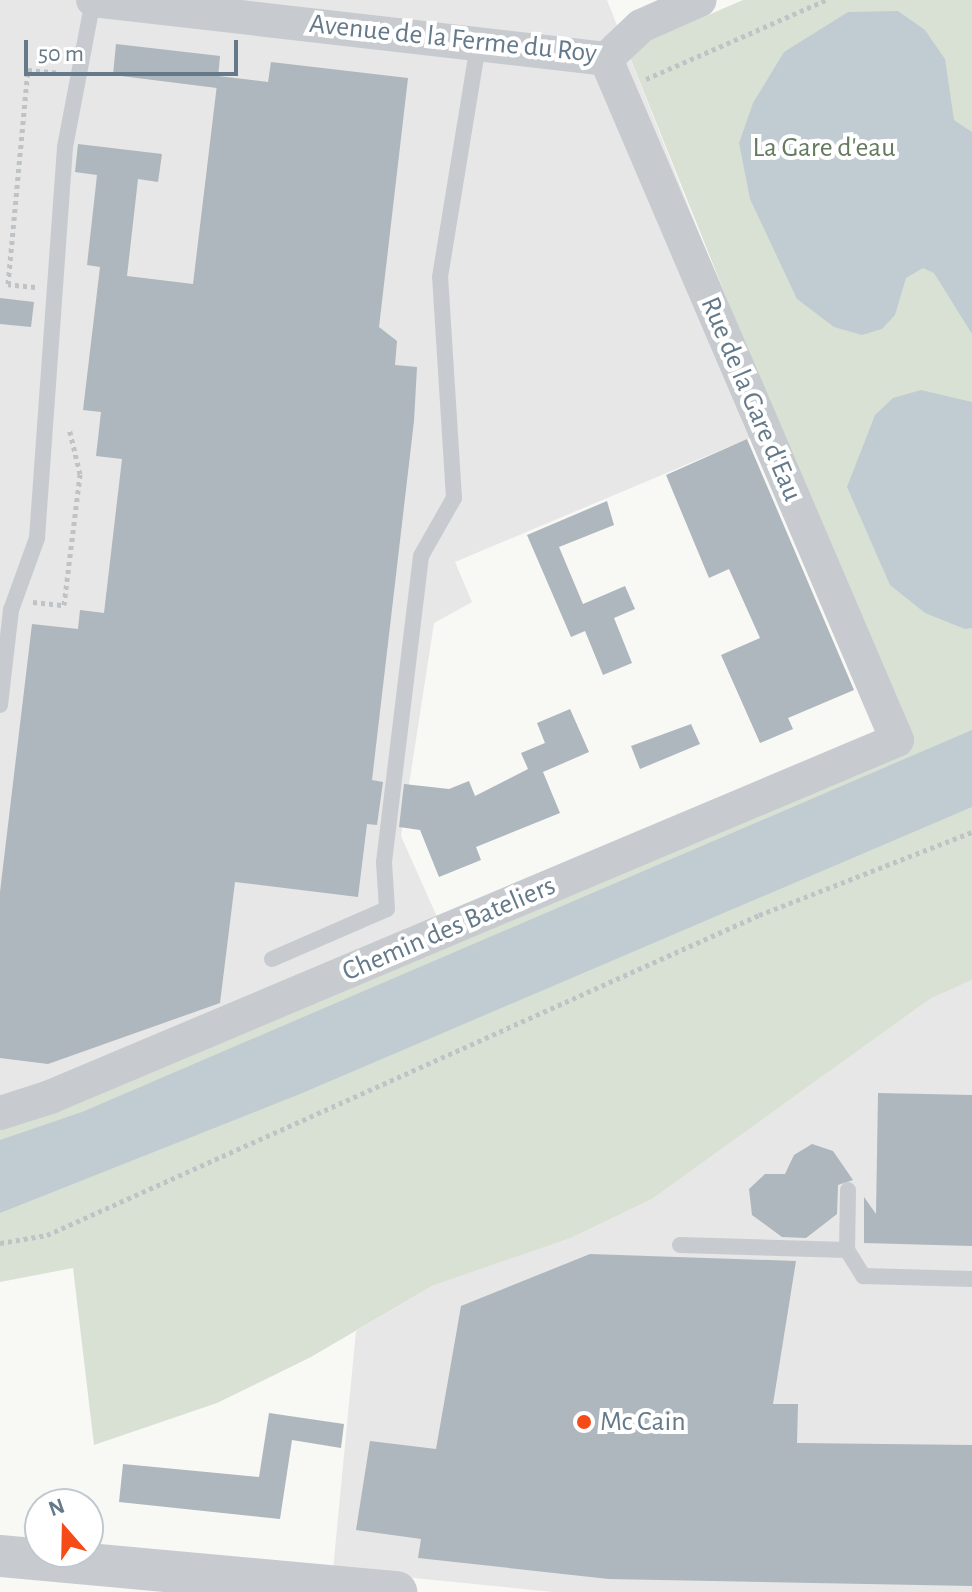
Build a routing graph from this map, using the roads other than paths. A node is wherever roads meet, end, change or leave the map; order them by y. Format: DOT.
graph roads {
  1 [pos="93,0"];
  2 [pos="700,0"];
  3 [pos="478,44"];
  4 [pos="606,59"];
  5 [pos="6,609"];
  6 [pos="0,705"];
  7 [pos="897,740"];
  8 [pos="272,959"];
  9 [pos="0,1113"];
  10 [pos="848,1190"];
  11 [pos="680,1245"];
  12 [pos="847,1250"];
  13 [pos="972,1279"];
  14 [pos="0,1556"];
  15 [pos="137,1581"];
  16 [pos="396,1592"];
  1 -- 3 [label="street, Avenue de la Ferme du Roy"];
  1 -- 5 [label="lane"];
  2 -- 4 [label="street, Avenue de la Ferme du Roy"];
  3 -- 4 [label="street, Avenue de la Ferme du Roy"];
  3 -- 8 [label="lane"];
  4 -- 7 [label="street, Rue de la Gare d'Eau"];
  5 -- 6 [label="lane"];
  7 -- 9 [label="street, Chemin des Bateliers"];
  10 -- 12 [label="lane"];
  11 -- 12 [label="lane"];
  12 -- 13 [label="lane"];
  14 -- 15 [label="street"];
  15 -- 16 [label="street"];
}
